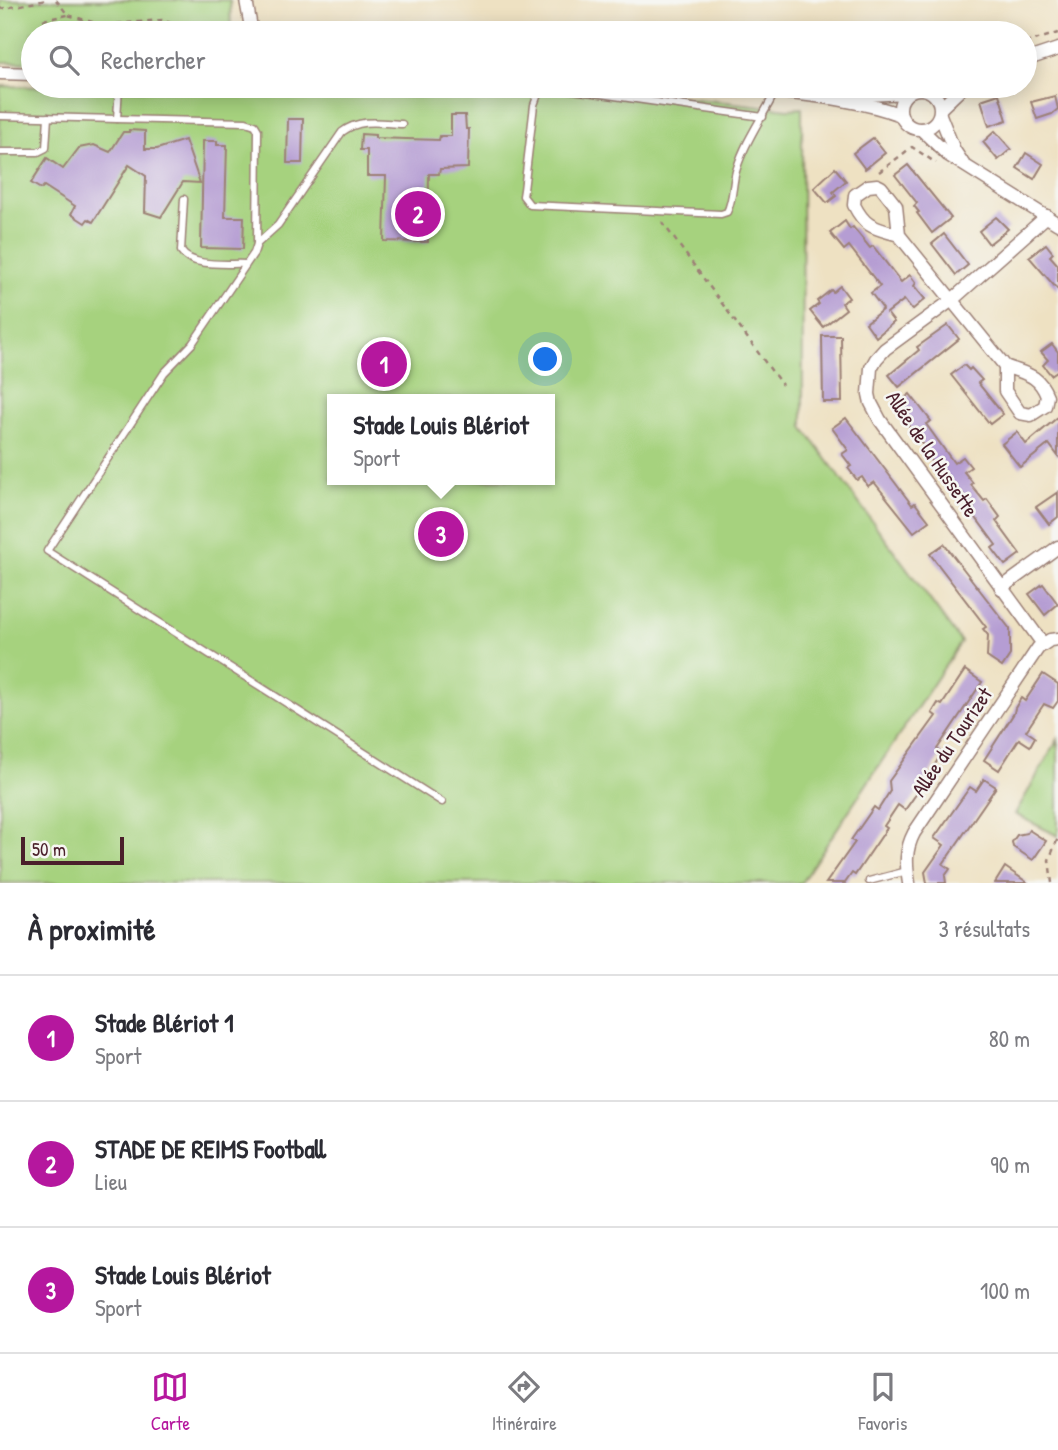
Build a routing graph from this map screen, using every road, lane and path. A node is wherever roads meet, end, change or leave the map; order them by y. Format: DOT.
graph roads {
  1 [pos="47,0"];
  2 [pos="56,0"];
  3 [pos="246,0"];
  4 [pos="0,9"];
  5 [pos="68,15"];
  6 [pos="43,20"];
  7 [pos="89,21"];
  8 [pos="250,21"];
  9 [pos="1058,33"];
  10 [pos="1037,39"];
  11 [pos="1058,49"];
  12 [pos="1037,56"];
  13 [pos="0,73"];
  14 [pos="21,74"];
  15 [pos="118,98"];
  16 [pos="537,98"];
  17 [pos="628,98"];
  18 [pos="772,98"];
  19 [pos="831,98"];
  20 [pos="903,98"];
  21 [pos="936,98"];
  22 [pos="952,98"];
  23 [pos="940,111"];
  24 [pos="901,115"];
  25 [pos="0,116"];
  26 [pos="48,117"];
  27 [pos="763,117"];
  28 [pos="117,119"];
  29 [pos="402,124"];
  30 [pos="921,130"];
  31 [pos="0,152"];
  32 [pos="948,156"];
  33 [pos="965,165"];
  34 [pos="873,184"];
  35 [pos="184,199"];
  36 [pos="654,211"];
  37 [pos="1053,220"];
  38 [pos="899,235"];
  39 [pos="257,244"];
  40 [pos="247,264"];
  41 [pos="952,300"];
  42 [pos="1004,366"];
  43 [pos="782,385"];
  44 [pos="1058,547"];
  45 [pos="1001,588"];
  46 [pos="1058,639"];
  47 [pos="1043,644"];
  48 [pos="442,802"];
  49 [pos="1058,838"];
  50 [pos="908,877"];
  51 [pos="869,881"];
  52 [pos="1052,883"];
  1 -- 4 [label="path"];
  2 -- 5 [label="path"];
  3 -- 8 [label="street"];
  5 -- 6 [label="path"];
  5 -- 7 [label="path"];
  9 -- 10 [label="path"];
  11 -- 12 [label="street"];
  13 -- 14 [label="street"];
  15 -- 28 [label="lane"];
  16 -- 36 [label="lane"];
  17 -- 27 [label="lane"];
  18 -- 27 [label="lane"];
  19 -- 24 [label="street"];
  20 -- 24 [label="street"];
  21 -- 23 [label="street"];
  22 -- 23 [label="street"];
  23 -- 30 [label="street"];
  23 -- 33 [label="street"];
  24 -- 30 [label="street"];
  25 -- 26 [label="lane"];
  26 -- 28 [label="lane"];
  26 -- 31 [label="lane"];
  27 -- 36 [label="lane"];
  28 -- 39 [label="lane"];
  29 -- 39 [label="lane"];
  30 -- 32 [label="street"];
  32 -- 33 [label="street"];
  32 -- 34 [label="path"];
  33 -- 37 [label="street"];
  34 -- 38 [label="street"];
  34 -- 38 [label="street"];
  35 -- 40 [label="lane"];
  36 -- 43 [label="path"];
  37 -- 41 [label="street, Allée de la Hussette"];
  38 -- 41 [label="street"];
  39 -- 40 [label="lane"];
  40 -- 48 [label="lane"];
  41 -- 42 [label="street"];
  41 -- 45 [label="street, Allée de la Hussette"];
  44 -- 45 [label="street"];
  45 -- 47 [label="street, Allée de la Hussette"];
  46 -- 47 [label="street"];
  47 -- 50 [label="street, Allée du Tourizet"];
  49 -- 52 [label="path"];
  50 -- 51 [label="lane"];
}
